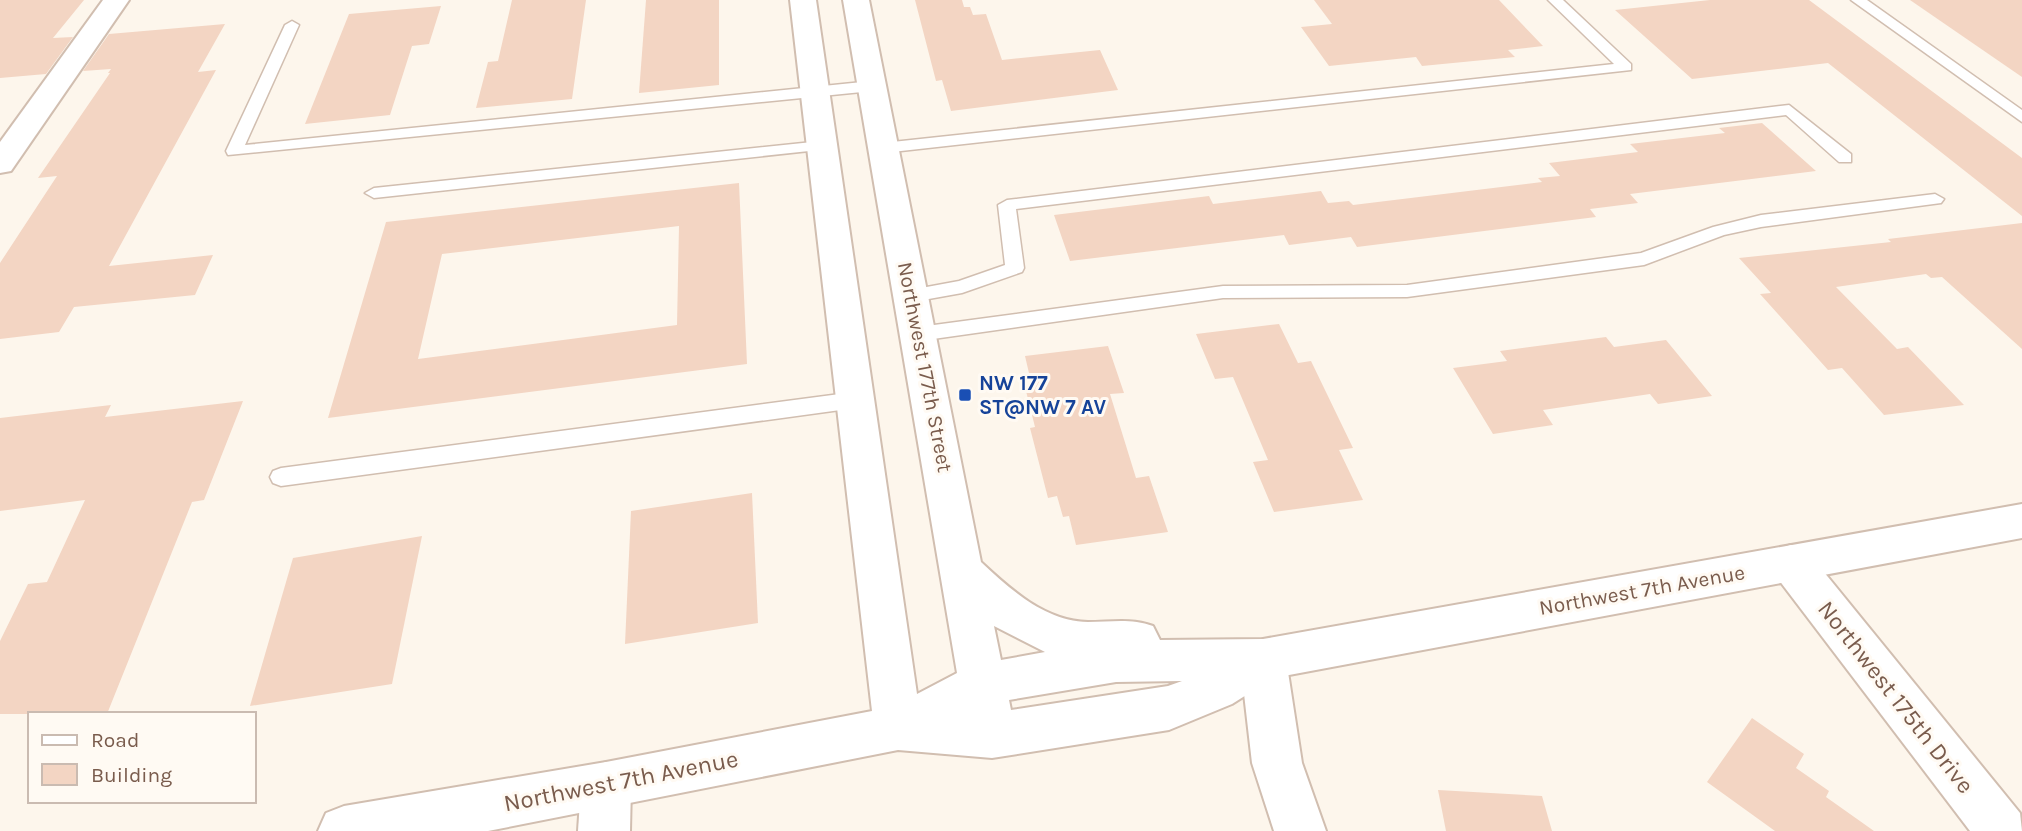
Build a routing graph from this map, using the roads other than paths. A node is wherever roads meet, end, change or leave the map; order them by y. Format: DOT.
graph roads {
  1 [pos="116,0"];
  2 [pos="803,0"];
  3 [pos="856,0"];
  4 [pos="1555,0"];
  5 [pos="1858,0"];
  6 [pos="292,25"];
  7 [pos="872,86"];
  8 [pos="815,92"];
  9 [pos="2022,117"];
  10 [pos="853,147"];
  11 [pos="1845,158"];
  12 [pos="0,164"];
  13 [pos="373,193"];
  14 [pos="1935,199"];
  15 [pos="912,296"];
  16 [pos="919,334"];
  17 [pos="855,400"];
  18 [pos="281,477"];
  19 [pos="2022,520"];
  20 [pos="1791,563"];
  21 [pos="964,573"];
  22 [pos="1263,659"];
  23 [pos="982,684"];
  24 [pos="898,728"];
  25 [pos="992,735"];
  26 [pos="605,808"];
  27 [pos="344,831"];
  28 [pos="1300,831"];
  29 [pos="2001,831"];
  1 -- 12 [label="street"];
  2 -- 8 [label="street, Northwest 177th Street"];
  3 -- 7 [label="street, Northwest 177th Street"];
  4 -- 10 [label="lane"];
  5 -- 9 [label="lane"];
  6 -- 8 [label="lane"];
  7 -- 8 [label="lane"];
  7 -- 10 [label="street, Northwest 177th Street"];
  8 -- 10 [label="street, Northwest 177th Street"];
  10 -- 13 [label="lane"];
  10 -- 15 [label="street, Northwest 177th Street"];
  10 -- 17 [label="street, Northwest 177th Street"];
  11 -- 15 [label="lane"];
  14 -- 16 [label="lane"];
  15 -- 16 [label="street, Northwest 177th Street"];
  16 -- 21 [label="street, Northwest 177th Street"];
  17 -- 18 [label="lane"];
  17 -- 24 [label="street, Northwest 177th Street"];
  19 -- 20 [label="street, Northwest 7th Avenue"];
  20 -- 22 [label="street, Northwest 7th Avenue"];
  20 -- 29 [label="street, Northwest 175th Drive"];
  21 -- 22 [label="street"];
  21 -- 23 [label="street, Northwest 177th Street"];
  22 -- 23 [label="street, Northwest 7th Avenue"];
  22 -- 25 [label="street, Northwest 7th Avenue"];
  22 -- 28 [label="street"];
  23 -- 24 [label="street, Northwest 7th Avenue"];
  23 -- 25 [label="street, Northwest 177th Street"];
  24 -- 25 [label="street, Northwest 7th Avenue"];
  24 -- 26 [label="street, Northwest 7th Avenue"];
  26 -- 27 [label="street, Northwest 7th Avenue"];
}
